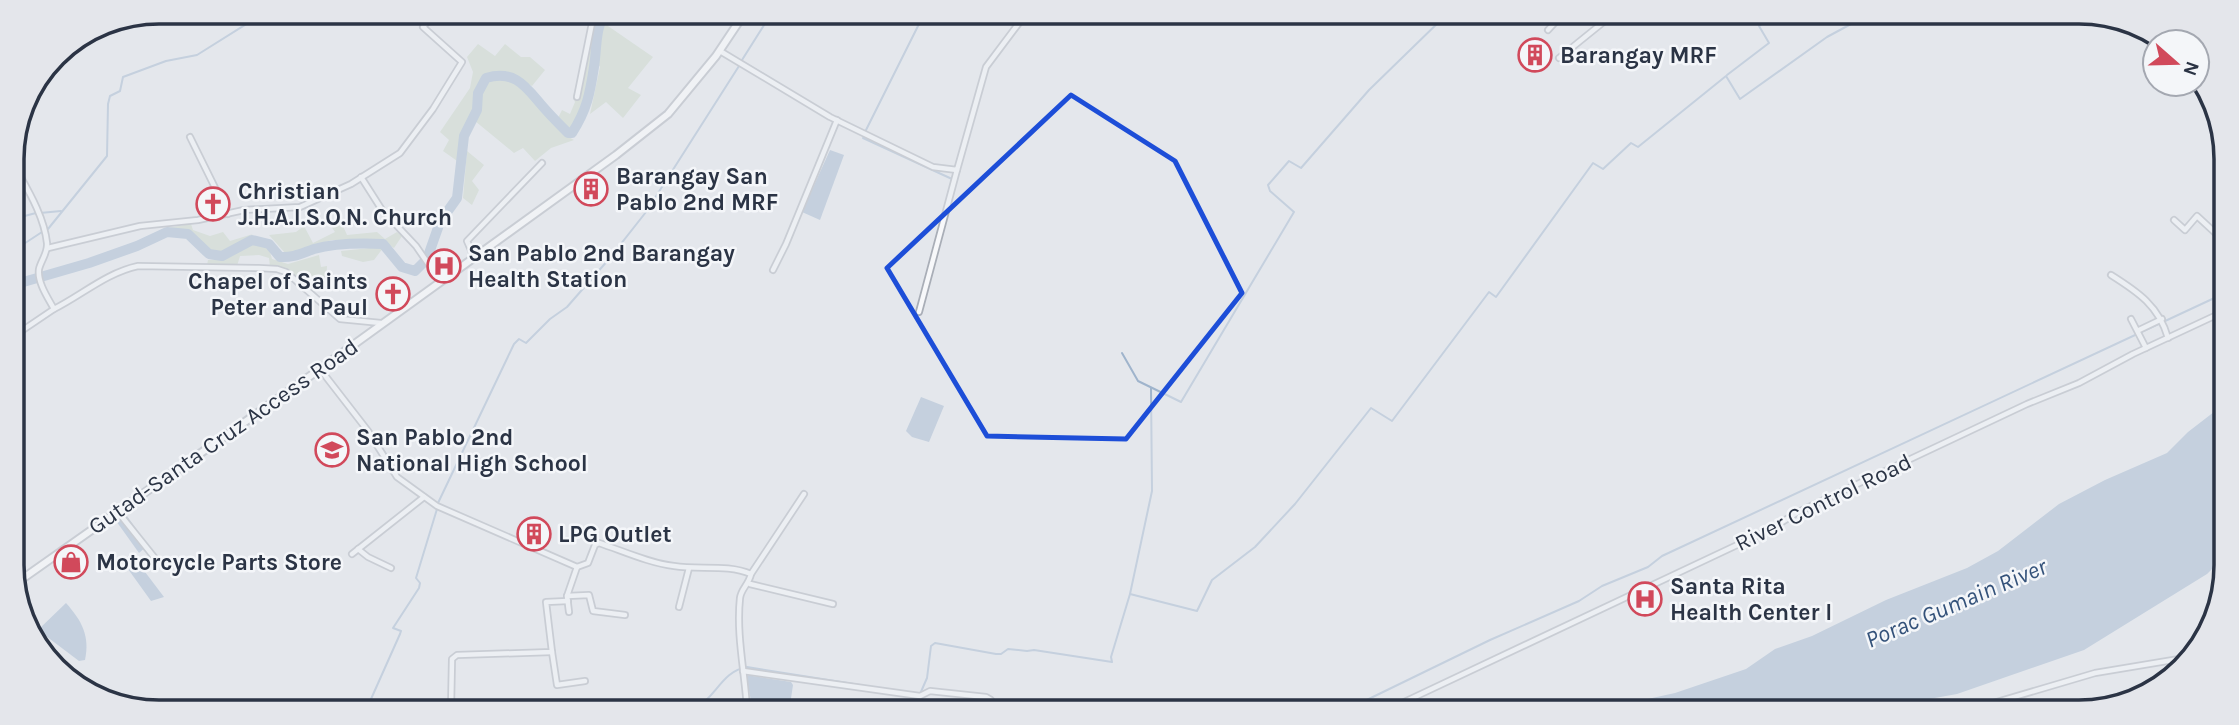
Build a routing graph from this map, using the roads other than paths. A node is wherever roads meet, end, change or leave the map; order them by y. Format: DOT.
graph roads {
  1 [pos="426,24"];
  2 [pos="591,24"];
  3 [pos="738,24"];
  4 [pos="1018,24"];
  5 [pos="1554,24"];
  6 [pos="1601,24"];
  7 [pos="1548,30"];
  8 [pos="720,51"];
  9 [pos="1559,58"];
  10 [pos="577,97"];
  11 [pos="837,120"];
  12 [pos="190,137"];
  13 [pos="542,163"];
  14 [pos="957,170"];
  15 [pos="361,177"];
  16 [pos="25,185"];
  17 [pos="228,214"];
  18 [pos="2174,220"];
  19 [pos="2214,232"];
  20 [pos="48,248"];
  21 [pos="474,257"];
  22 [pos="773,270"];
  23 [pos="2111,275"];
  24 [pos="440,281"];
  25 [pos="54,310"];
  26 [pos="919,312"];
  27 [pos="2214,316"];
  28 [pos="2131,319"];
  29 [pos="2162,319"];
  30 [pos="381,323"];
  31 [pos="25,329"];
  32 [pos="2139,330"];
  33 [pos="2168,338"];
  34 [pos="2147,348"];
  35 [pos="320,369"];
  36 [pos="804,494"];
  37 [pos="424,497"];
  38 [pos="118,512"];
  39 [pos="358,549"];
  40 [pos="352,554"];
  41 [pos="154,557"];
  42 [pos="577,567"];
  43 [pos="391,568"];
  44 [pos="689,568"];
  45 [pos="751,574"];
  46 [pos="25,577"];
  47 [pos="750,584"];
  48 [pos="567,598"];
  49 [pos="833,604"];
  50 [pos="679,607"];
  51 [pos="569,611"];
  52 [pos="625,615"];
  53 [pos="552,652"];
  54 [pos="2175,660"];
  55 [pos="743,668"];
  56 [pos="585,681"];
  57 [pos="451,700"];
  58 [pos="746,700"];
  59 [pos="991,700"];
  60 [pos="1407,700"];
  61 [pos="2004,700"];
  1 -- 15 [label="street"];
  2 -- 10 [label="street"];
  3 -- 8 [label="main road, Gutad-Santa Cruz Access Road"];
  4 -- 14 [label="street"];
  5 -- 7 [label="street"];
  6 -- 9 [label="street"];
  8 -- 11 [label="street"];
  8 -- 21 [label="main road, Gutad-Santa Cruz Access Road"];
  11 -- 14 [label="street"];
  11 -- 22 [label="street"];
  12 -- 17 [label="street"];
  13 -- 21 [label="street"];
  14 -- 26 [label="street"];
  15 -- 17 [label="street"];
  15 -- 24 [label="street"];
  16 -- 20 [label="street"];
  17 -- 20 [label="street"];
  18 -- 19 [label="street"];
  20 -- 25 [label="street"];
  21 -- 24 [label="main road, Gutad-Santa Cruz Access Road"];
  23 -- 29 [label="street"];
  24 -- 30 [label="main road, Gutad-Santa Cruz Access Road"];
  25 -- 30 [label="street"];
  25 -- 31 [label="street"];
  27 -- 33 [label="street, River Control Road"];
  28 -- 32 [label="street"];
  29 -- 32 [label="street"];
  29 -- 33 [label="street"];
  30 -- 35 [label="main road, Gutad-Santa Cruz Access Road"];
  32 -- 34 [label="street"];
  33 -- 34 [label="street, River Control Road"];
  34 -- 60 [label="street, River Control Road"];
  35 -- 37 [label="street"];
  35 -- 38 [label="main road, Gutad-Santa Cruz Access Road"];
  36 -- 45 [label="street"];
  37 -- 39 [label="street"];
  37 -- 42 [label="street"];
  38 -- 41 [label="street"];
  38 -- 46 [label="main road, Gutad-Santa Cruz Access Road"];
  39 -- 40 [label="street"];
  39 -- 43 [label="street"];
  42 -- 44 [label="street"];
  42 -- 48 [label="street"];
  44 -- 45 [label="street"];
  44 -- 50 [label="street"];
  45 -- 47 [label="street"];
  47 -- 49 [label="street"];
  47 -- 55 [label="street"];
  48 -- 51 [label="street"];
  48 -- 52 [label="street"];
  48 -- 53 [label="street"];
  53 -- 56 [label="street"];
  53 -- 57 [label="street"];
  54 -- 61 [label="street"];
  55 -- 58 [label="street"];
  55 -- 59 [label="street"];
}
